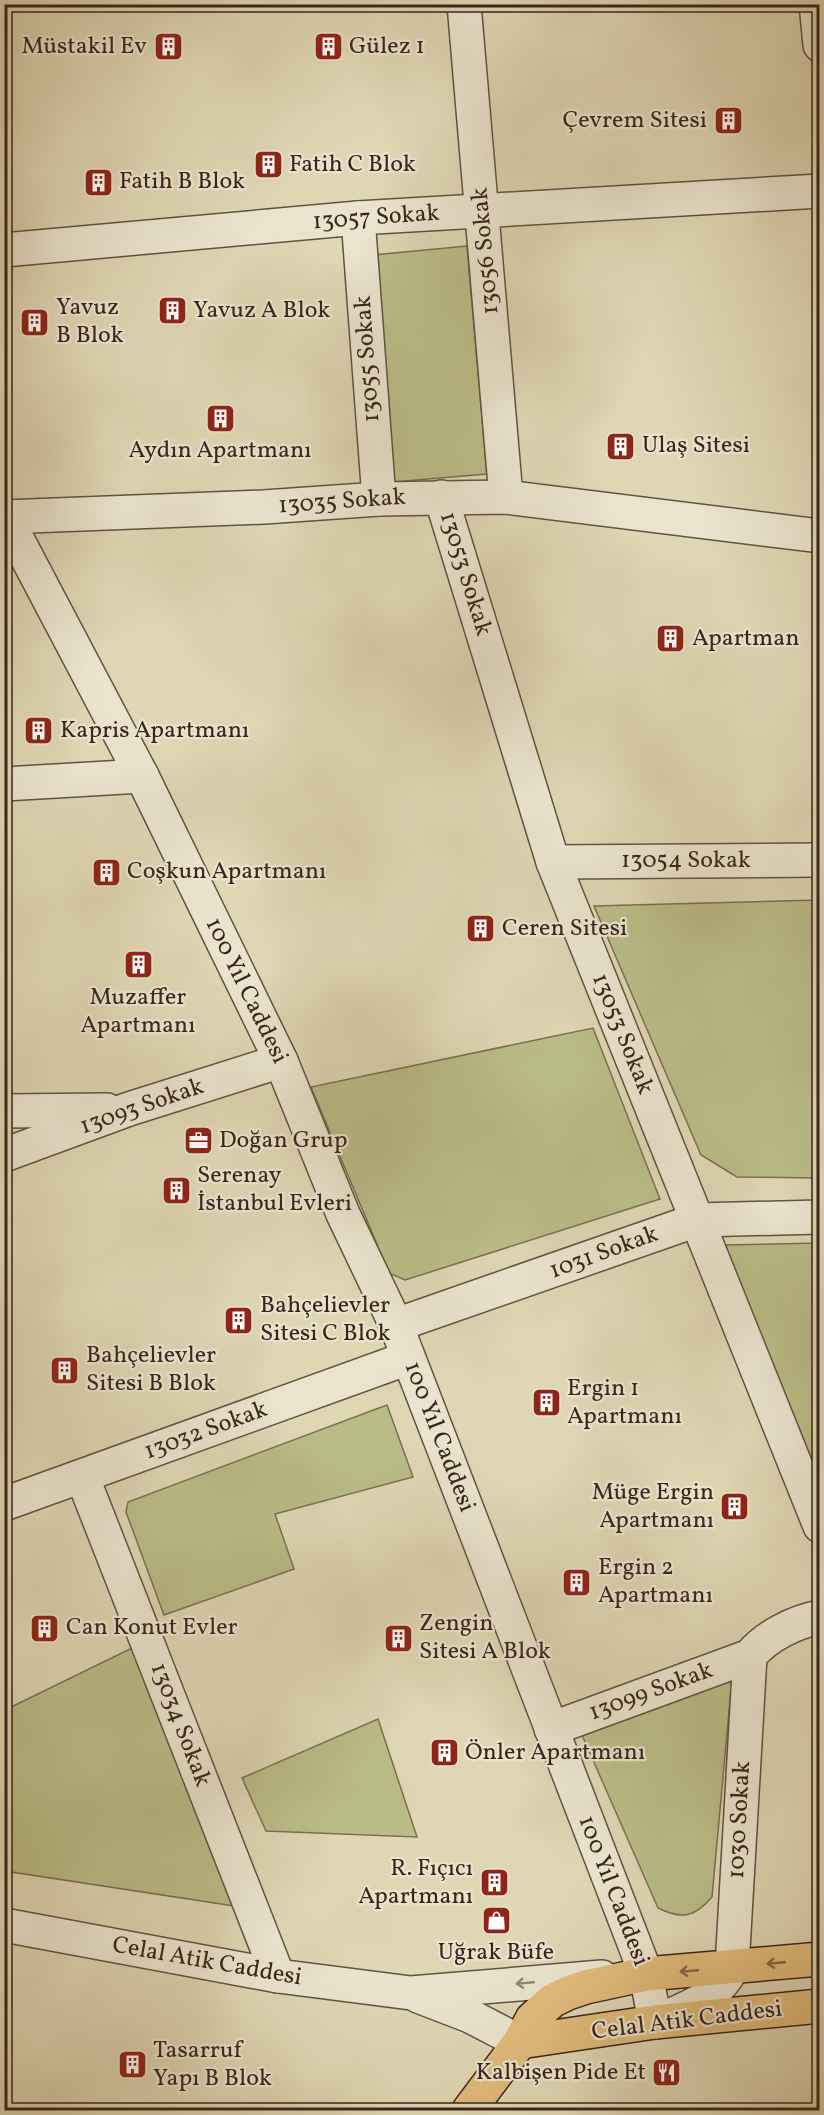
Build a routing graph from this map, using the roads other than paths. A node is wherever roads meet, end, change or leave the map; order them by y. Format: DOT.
graph roads {
  1 [pos="464,4"];
  2 [pos="816,4"];
  3 [pos="819,45"];
  4 [pos="819,191"];
  5 [pos="483,212"];
  6 [pos="358,218"];
  7 [pos="4,250"];
  8 [pos="441,497"];
  9 [pos="506,497"];
  10 [pos="379,499"];
  11 [pos="5,516"];
  12 [pos="819,536"];
  13 [pos="142,776"];
  14 [pos="4,784"];
  15 [pos="819,860"];
  16 [pos="553,862"];
  17 [pos="281,1061"];
  18 [pos="129,1109"];
  19 [pos="4,1111"];
  20 [pos="4,1155"];
  21 [pos="819,1217"];
  22 [pos="697,1221"];
  23 [pos="396,1325"];
  24 [pos="408,1358"];
  25 [pos="82,1476"];
  26 [pos="4,1503"];
  27 [pos="819,1526"];
  28 [pos="819,1617"];
  29 [pos="750,1656"];
  30 [pos="551,1729"];
  31 [pos="4,1925"];
  32 [pos="819,1959"];
  33 [pos="732,1967"];
  34 [pos="646,1974"];
  35 [pos="278,1976"];
  36 [pos="411,1993"];
  37 [pos="819,2006"];
  38 [pos="655,2022"];
  39 [pos="520,2042"];
  40 [pos="470,2110"];
  1 -- 5 [label="street, 13056 Sokak"];
  2 -- 3 [label="street"];
  4 -- 5 [label="street, 13057 Sokak"];
  5 -- 6 [label="street, 13057 Sokak"];
  5 -- 9 [label="street, 13056 Sokak"];
  6 -- 7 [label="street, 13057 Sokak"];
  6 -- 10 [label="street, 13055 Sokak"];
  8 -- 9 [label="street, 13035 Sokak"];
  8 -- 10 [label="street, 13035 Sokak"];
  8 -- 16 [label="street, 13053 Sokak"];
  9 -- 12 [label="street, 13035 Sokak"];
  10 -- 11 [label="street, 13035 Sokak"];
  11 -- 13 [label="street, 100 Yıl Caddesi"];
  13 -- 14 [label="street"];
  13 -- 17 [label="street, 100 Yıl Caddesi"];
  15 -- 16 [label="street, 13054 Sokak"];
  16 -- 22 [label="street, 13053 Sokak"];
  17 -- 18 [label="street, 13093 Sokak"];
  17 -- 23 [label="street, 100 Yıl Caddesi"];
  18 -- 19 [label="street"];
  18 -- 20 [label="street, 13093 Sokak"];
  21 -- 22 [label="street, 1031 Sokak"];
  22 -- 23 [label="street, 1031 Sokak"];
  22 -- 27 [label="street, 13053 Sokak"];
  23 -- 24 [label="street, 100 Yıl Caddesi"];
  24 -- 25 [label="street, 13032 Sokak"];
  24 -- 30 [label="street, 100 Yıl Caddesi"];
  25 -- 26 [label="street, 13032 Sokak"];
  25 -- 35 [label="street, 13034 Sokak"];
  28 -- 29 [label="street"];
  29 -- 30 [label="street, 13099 Sokak"];
  29 -- 33 [label="street, 1030 Sokak"];
  30 -- 34 [label="street, 100 Yıl Caddesi"];
  31 -- 35 [label="street, Celal Atik Caddesi"];
  32 -- 33 [label="main road, Celal Atik Caddesi, one-way"];
  33 -- 34 [label="main road, Celal Atik Caddesi, one-way"];
  33 -- 38 [label="street"];
  34 -- 36 [label="street, Celal Atik Caddesi, one-way"];
  34 -- 38 [label="street, 100 Yıl Caddesi"];
  34 -- 39 [label="main road, Celal Atik Caddesi"];
  35 -- 36 [label="street, Celal Atik Caddesi"];
  36 -- 39 [label="street, Celal Atik Caddesi"];
  37 -- 38 [label="main road, Celal Atik Caddesi"];
  38 -- 39 [label="main road, Celal Atik Caddesi"];
  39 -- 40 [label="main road"];
}
